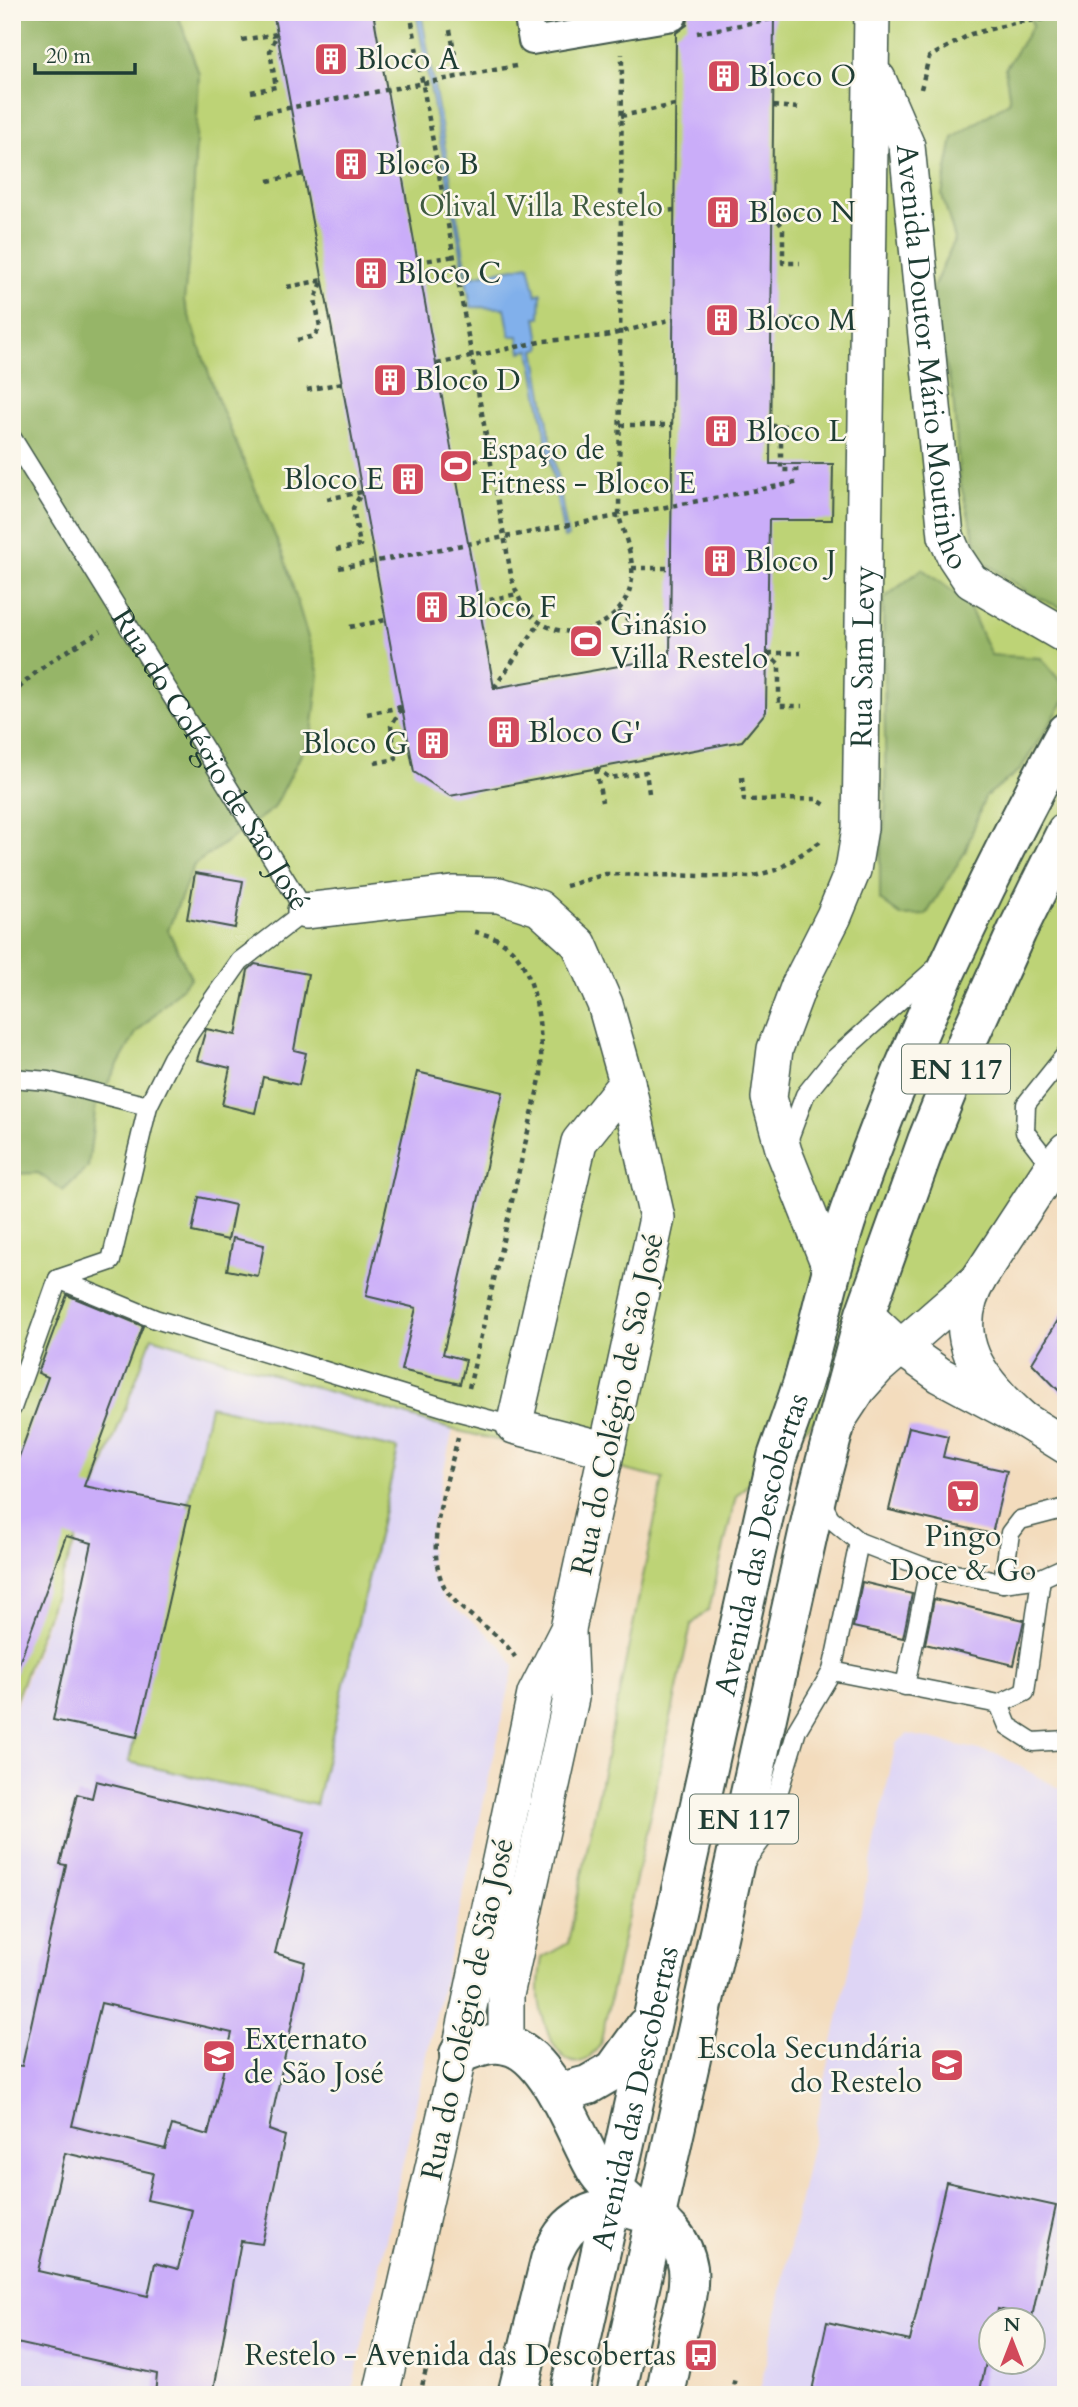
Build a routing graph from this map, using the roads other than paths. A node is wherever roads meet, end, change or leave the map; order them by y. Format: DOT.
graph roads {
  1 [pos="527,12"];
  2 [pos="673,12"];
  3 [pos="872,12"];
  4 [pos="873,66"];
  5 [pos="12,438"];
  6 [pos="1066,636"];
  7 [pos="1066,732"];
  8 [pos="1066,832"];
  9 [pos="305,911"];
  10 [pos="955,951"];
  11 [pos="1066,1054"];
  12 [pos="12,1078"];
  13 [pos="627,1082"];
  14 [pos="148,1105"];
  15 [pos="784,1152"];
  16 [pos="1059,1159"];
  17 [pos="831,1270"];
  18 [pos="980,1277"];
  19 [pos="58,1279"];
  20 [pos="865,1314"];
  21 [pos="899,1346"];
  22 [pos="12,1408"];
  23 [pos="1024,1420"];
  24 [pos="838,1421"];
  25 [pos="514,1426"];
  26 [pos="1066,1446"];
  27 [pos="607,1450"];
  28 [pos="817,1493"];
  29 [pos="1066,1508"];
  30 [pos="859,1542"];
  31 [pos="929,1569"];
  32 [pos="1066,1570"];
  33 [pos="1041,1578"];
  34 [pos="1003,1583"];
  35 [pos="568,1629"];
  36 [pos="832,1671"];
  37 [pos="905,1686"];
  38 [pos="999,1704"];
  39 [pos="1066,1740"];
  40 [pos="730,1882"];
  41 [pos="653,2017"];
  42 [pos="506,2045"];
  43 [pos="459,2054"];
  44 [pos="557,2093"];
  45 [pos="630,2206"];
  46 [pos="381,2395"];
  47 [pos="517,2395"];
  48 [pos="569,2395"];
  49 [pos="616,2395"];
  50 [pos="665,2395"];
  1 -- 2 [label="street"];
  3 -- 4 [label="street, Rua Sam Levy"];
  4 -- 6 [label="street, Avenida Doutor Mário Moutinho"];
  4 -- 15 [label="street, Rua Sam Levy"];
  5 -- 9 [label="lane, Rua do Colégio de São José"];
  7 -- 10 [label="main road, Avenida das Descobertas"];
  8 -- 20 [label="main road, Avenida das Descobertas / EN 117"];
  9 -- 13 [label="street, Rua do Colégio de São José"];
  9 -- 14 [label="lane"];
  10 -- 15 [label="lane"];
  10 -- 17 [label="main road, Avenida das Descobertas"];
  11 -- 16 [label="lane"];
  12 -- 14 [label="lane"];
  13 -- 25 [label="street"];
  13 -- 27 [label="street, Rua do Colégio de São José"];
  14 -- 19 [label="lane"];
  15 -- 17 [label="street, Rua Sam Levy"];
  16 -- 18 [label="street"];
  17 -- 20 [label="main road"];
  17 -- 41 [label="main road, Avenida das Descobertas"];
  18 -- 20 [label="street"];
  18 -- 21 [label="street"];
  18 -- 23 [label="street"];
  19 -- 22 [label="lane"];
  19 -- 25 [label="lane"];
  20 -- 21 [label="street"];
  20 -- 24 [label="main road, Avenida das Descobertas / EN 117"];
  21 -- 23 [label="street"];
  21 -- 24 [label="street"];
  23 -- 26 [label="street"];
  24 -- 28 [label="main road, Avenida das Descobertas / EN 117"];
  25 -- 27 [label="street"];
  27 -- 35 [label="street, Rua do Colégio de São José"];
  28 -- 30 [label="lane"];
  28 -- 40 [label="main road, Avenida das Descobertas / EN 117"];
  29 -- 34 [label="lane"];
  30 -- 31 [label="lane"];
  30 -- 36 [label="lane"];
  31 -- 34 [label="lane"];
  31 -- 37 [label="lane"];
  32 -- 33 [label="lane"];
  33 -- 34 [label="lane"];
  33 -- 38 [label="lane"];
  35 -- 42 [label="street, Rua do Colégio de São José"];
  35 -- 43 [label="street, Rua do Colégio de São José"];
  36 -- 37 [label="lane"];
  36 -- 40 [label="lane"];
  37 -- 38 [label="lane"];
  38 -- 39 [label="lane"];
  40 -- 45 [label="main road, Avenida das Descobertas / EN 117"];
  41 -- 44 [label="main road"];
  41 -- 45 [label="main road, Avenida das Descobertas"];
  42 -- 43 [label="main road"];
  42 -- 44 [label="main road"];
  43 -- 46 [label="street, Rua do Colégio de São José"];
  44 -- 45 [label="main road"];
  45 -- 47 [label="main road"];
  45 -- 48 [label="main road, Avenida das Descobertas"];
  45 -- 49 [label="main road, Avenida das Descobertas / EN 117"];
  45 -- 50 [label="main road"];
}
